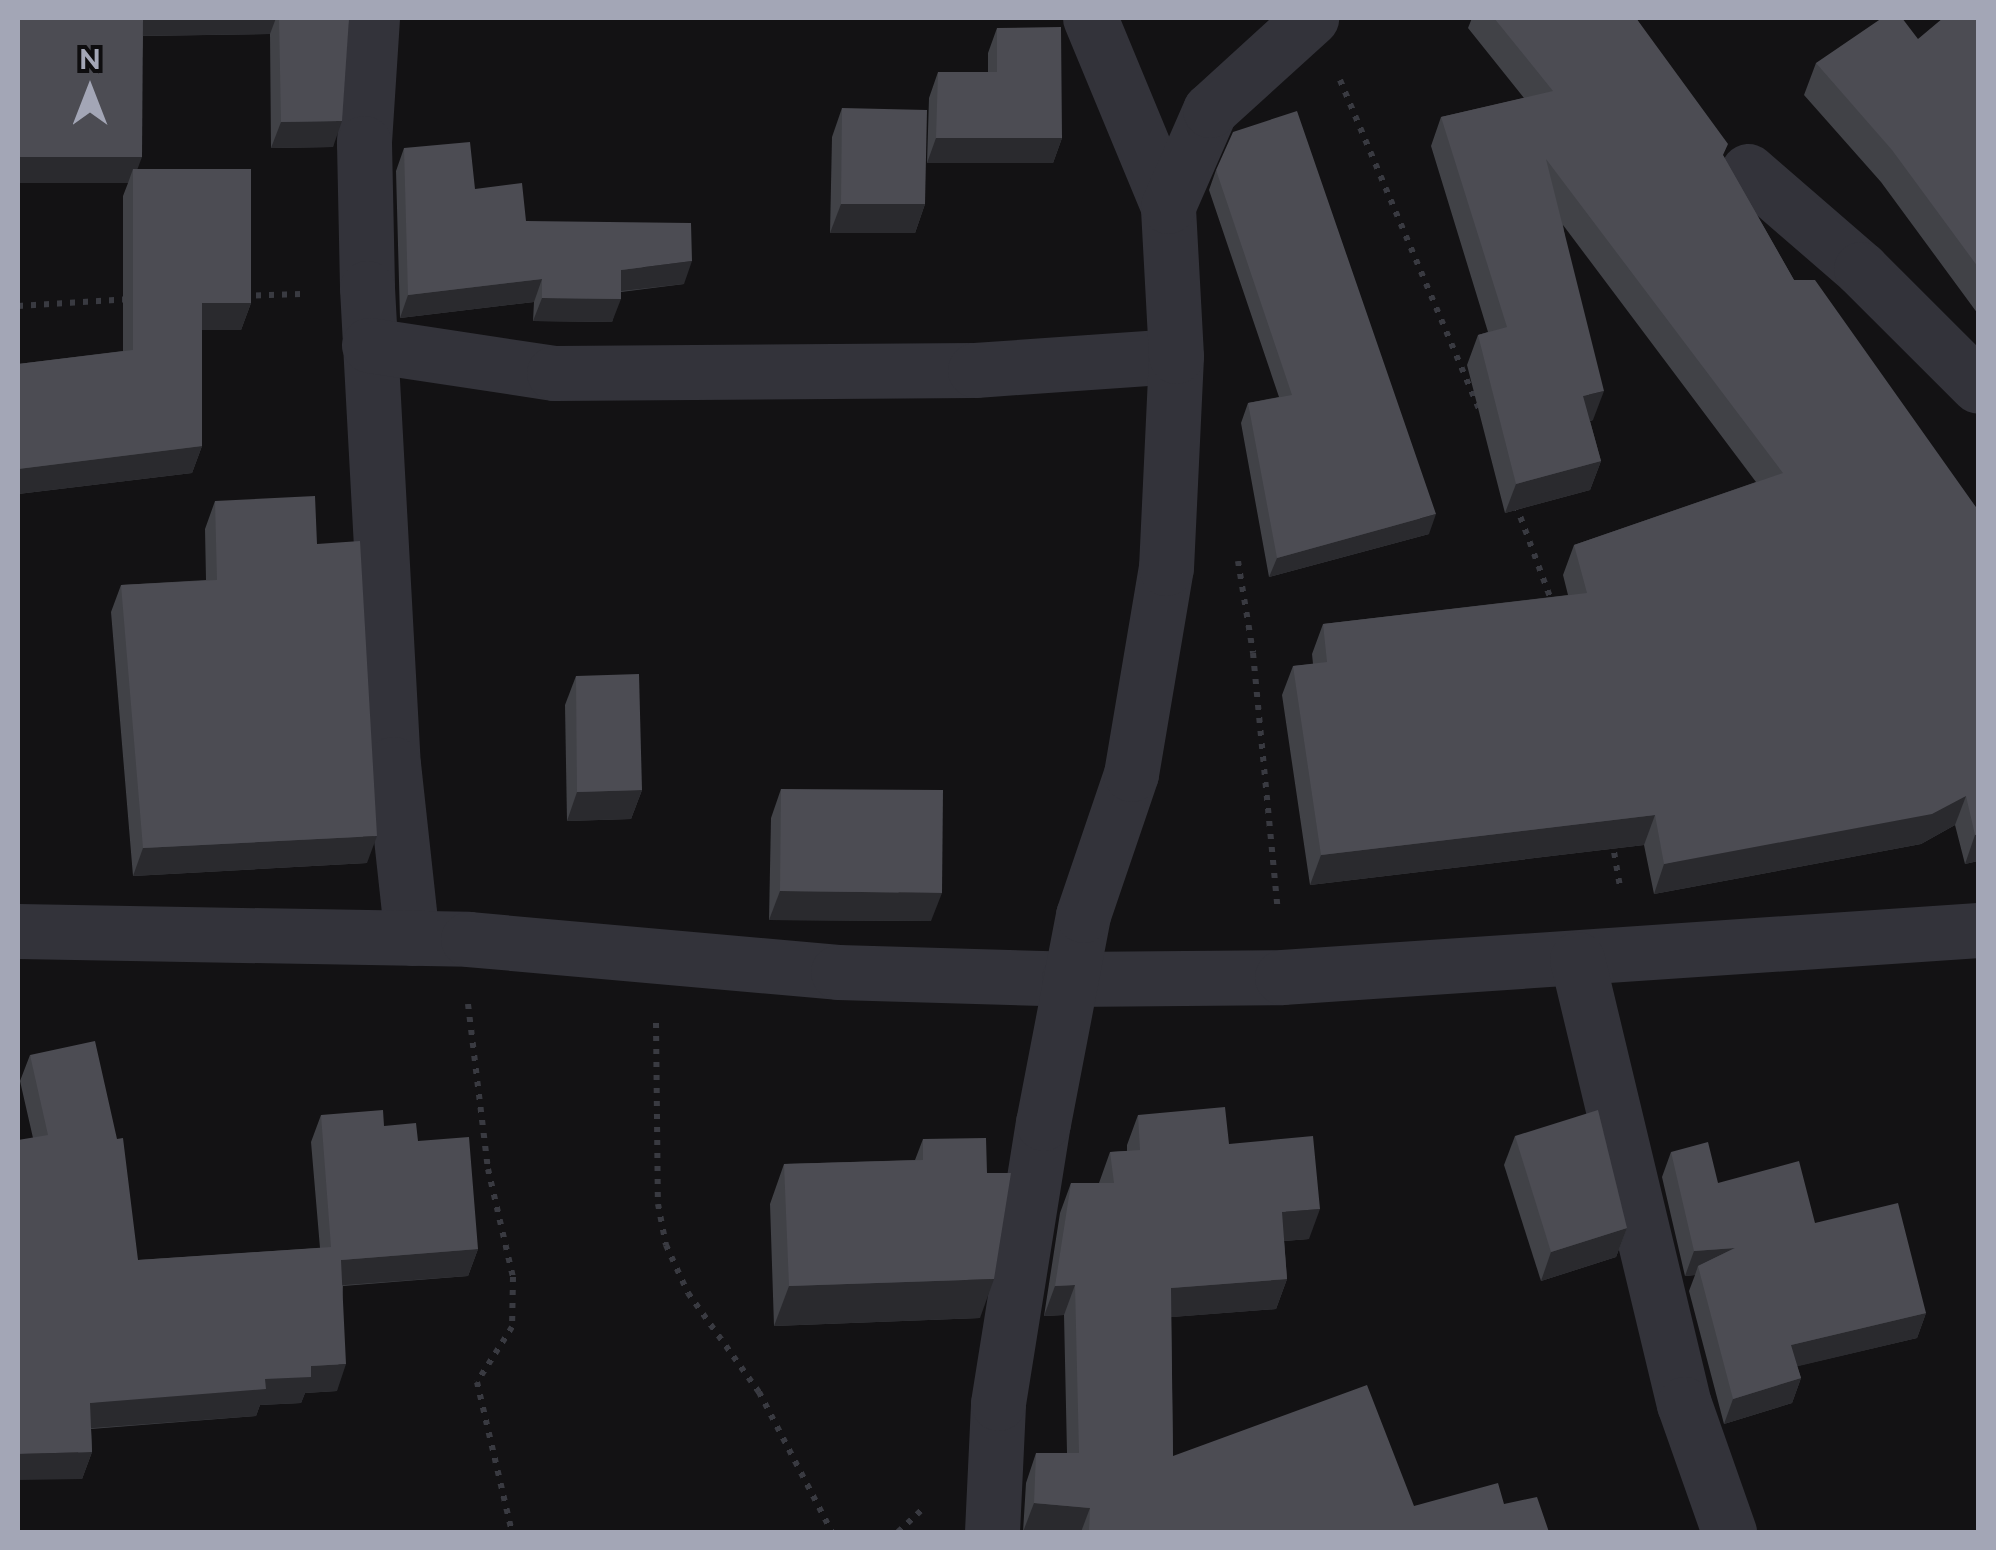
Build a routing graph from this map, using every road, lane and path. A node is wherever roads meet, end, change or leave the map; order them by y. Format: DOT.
graph roads {
  1 [pos="372,18"];
  2 [pos="1090,18"];
  3 [pos="1311,18"];
  4 [pos="1338,72"];
  5 [pos="1748,171"];
  6 [pos="1168,206"];
  7 [pos="367,288"];
  8 [pos="238,297"];
  9 [pos="140,298"];
  10 [pos="18,306"];
  11 [pos="369,345"];
  12 [pos="1176,356"];
  13 [pos="1978,386"];
  14 [pos="1484,424"];
  15 [pos="1512,494"];
  16 [pos="1236,550"];
  17 [pos="1556,617"];
  18 [pos="1610,831"];
  19 [pos="1978,930"];
  20 [pos="18,931"];
  21 [pos="412,938"];
  22 [pos="468,939"];
  23 [pos="656,952"];
  24 [pos="1632,952"];
  25 [pos="1577,959"];
  26 [pos="1282,977"];
  27 [pos="1069,979"];
  28 [pos="512,1532"];
  29 [pos="832,1532"];
  30 [pos="992,1532"];
  31 [pos="1729,1532"];
  1 -- 7 [label="street"];
  2 -- 6 [label="street"];
  3 -- 6 [label="street"];
  4 -- 14 [label="path"];
  5 -- 13 [label="street"];
  6 -- 12 [label="street"];
  7 -- 8 [label="path"];
  7 -- 11 [label="street"];
  9 -- 10 [label="path"];
  11 -- 12 [label="street"];
  11 -- 21 [label="street"];
  12 -- 27 [label="street"];
  15 -- 17 [label="path"];
  16 -- 26 [label="path"];
  18 -- 24 [label="path"];
  19 -- 24 [label="street"];
  20 -- 21 [label="street"];
  21 -- 22 [label="street"];
  22 -- 23 [label="street"];
  22 -- 28 [label="path"];
  23 -- 27 [label="street"];
  23 -- 29 [label="path"];
  24 -- 25 [label="street"];
  25 -- 26 [label="street"];
  25 -- 31 [label="street"];
  26 -- 27 [label="street"];
  27 -- 30 [label="street"];
}
